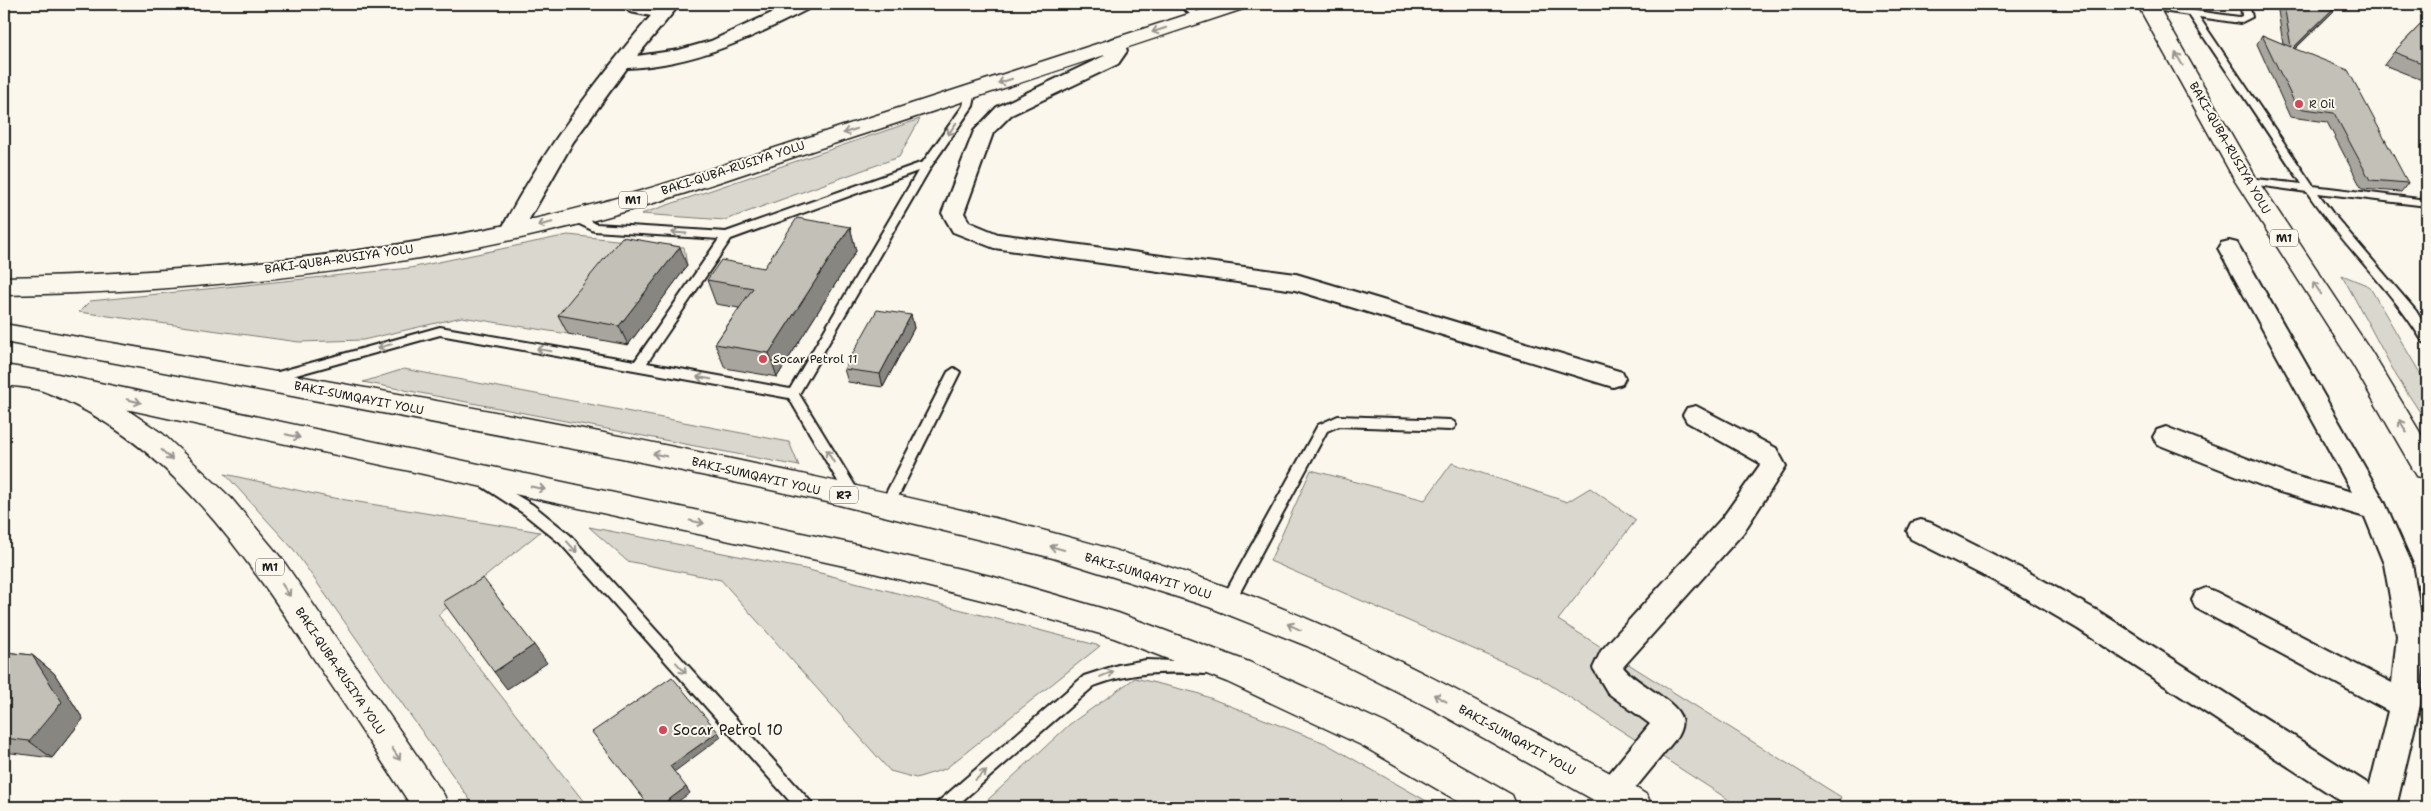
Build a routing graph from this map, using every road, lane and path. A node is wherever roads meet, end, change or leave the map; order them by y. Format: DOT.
graph roads {
  1 [pos="630,4"];
  2 [pos="804,4"];
  3 [pos="1239,4"];
  4 [pos="2245,4"];
  5 [pos="2148,5"];
  6 [pos="666,9"];
  7 [pos="1190,10"];
  8 [pos="2193,14"];
  9 [pos="1116,44"];
  10 [pos="620,63"];
  11 [pos="970,92"];
  12 [pos="927,164"];
  13 [pos="2248,181"];
  14 [pos="2308,187"];
  15 [pos="2427,204"];
  16 [pos="575,217"];
  17 [pos="511,232"];
  18 [pos="728,236"];
  19 [pos="2230,248"];
  20 [pos="4,286"];
  21 [pos="4,333"];
  22 [pos="2427,339"];
  23 [pos="638,367"];
  24 [pos="954,372"];
  25 [pos="4,375"];
  26 [pos="1613,378"];
  27 [pos="263,380"];
  28 [pos="53,383"];
  29 [pos="793,394"];
  30 [pos="1696,414"];
  31 [pos="1450,425"];
  32 [pos="2166,437"];
  33 [pos="2427,468"];
  34 [pos="478,476"];
  35 [pos="855,498"];
  36 [pos="887,505"];
  37 [pos="2375,509"];
  38 [pos="1921,531"];
  39 [pos="2206,600"];
  40 [pos="1228,601"];
  41 [pos="1238,672"];
  42 [pos="2405,705"];
  43 [pos="1624,800"];
  44 [pos="432,807"];
  45 [pos="805,807"];
  46 [pos="944,807"];
  47 [pos="1500,807"];
  48 [pos="2378,807"];
  1 -- 6 [label="lane"];
  2 -- 10 [label="street"];
  3 -- 7 [label="highway, M1"];
  4 -- 8 [label="lane"];
  5 -- 8 [label="lane"];
  13 -- 5 [label="highway, M1, one-way"];
  6 -- 10 [label="street"];
  7 -- 9 [label="highway, M1, one-way"];
  8 -- 14 [label="lane"];
  9 -- 11 [label="highway, M1, one-way"];
  9 -- 26 [label="street"];
  10 -- 17 [label="street"];
  11 -- 12 [label="lane, one-way"];
  11 -- 16 [label="highway, M1, one-way"];
  12 -- 18 [label="lane"];
  12 -- 29 [label="lane"];
  13 -- 14 [label="lane"];
  33 -- 13 [label="highway, M1, one-way"];
  14 -- 15 [label="lane"];
  14 -- 22 [label="lane"];
  16 -- 17 [label="highway, M1, one-way"];
  18 -- 16 [label="lane, one-way"];
  17 -- 20 [label="highway, M1"];
  18 -- 23 [label="lane"];
  19 -- 37 [label="street"];
  21 -- 27 [label="highway, R7"];
  23 -- 27 [label="lane, one-way"];
  29 -- 23 [label="lane, one-way"];
  24 -- 36 [label="lane"];
  25 -- 28 [label="highway, M1"];
  35 -- 27 [label="highway, R7, one-way"];
  28 -- 34 [label="highway, one-way"];
  28 -- 44 [label="highway, M1, one-way"];
  35 -- 29 [label="lane, one-way"];
  30 -- 43 [label="street"];
  31 -- 40 [label="lane"];
  32 -- 37 [label="street"];
  34 -- 41 [label="highway, one-way"];
  34 -- 45 [label="lane, one-way"];
  35 -- 36 [label="highway, R7"];
  40 -- 36 [label="highway, R7, one-way"];
  37 -- 42 [label="street"];
  38 -- 48 [label="street"];
  39 -- 42 [label="street"];
  43 -- 40 [label="highway, R7, one-way"];
  46 -- 41 [label="lane, one-way"];
  41 -- 47 [label="highway"];
  42 -- 48 [label="street"];
}
